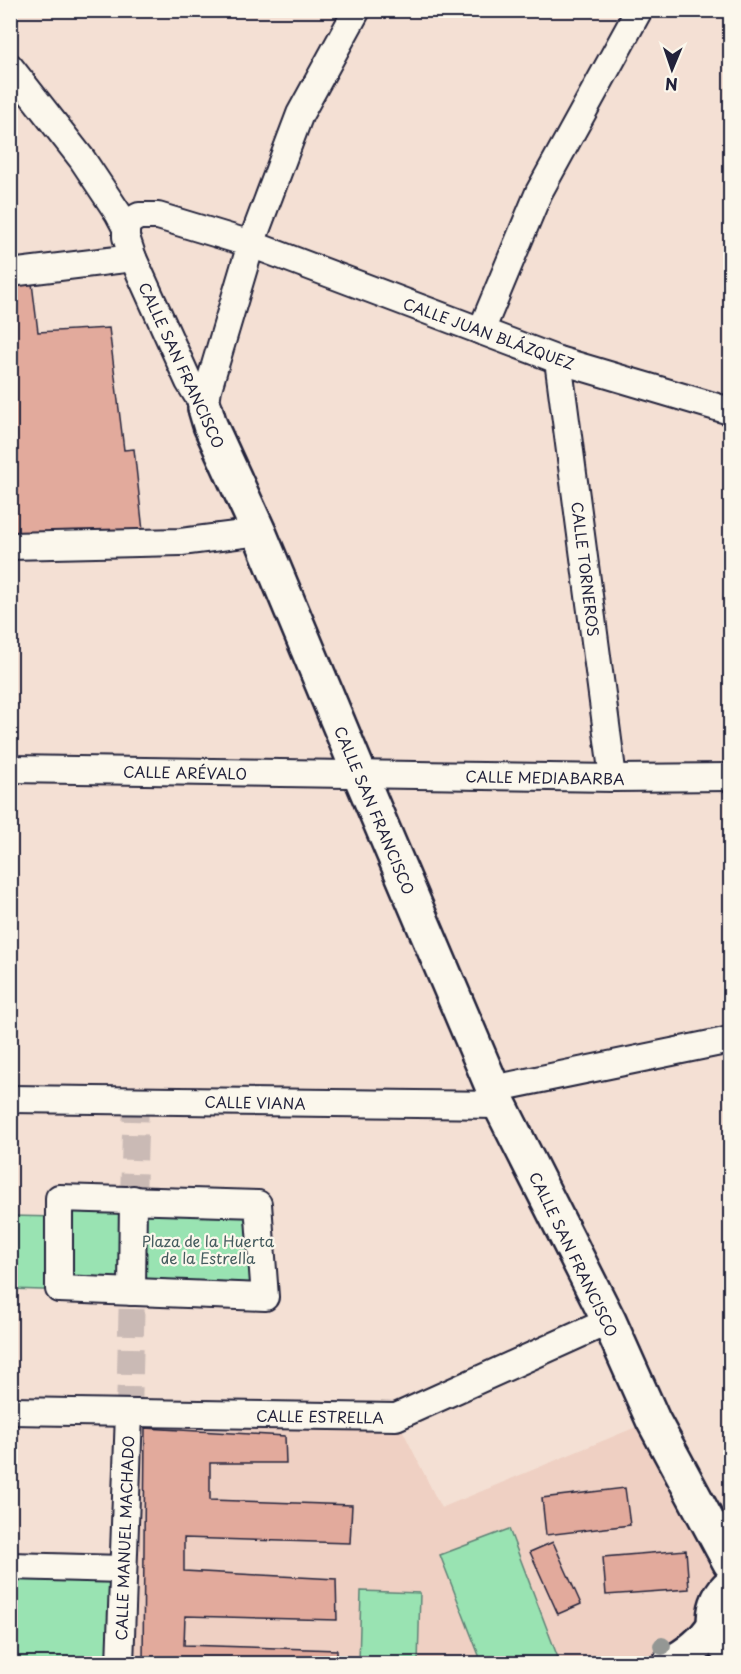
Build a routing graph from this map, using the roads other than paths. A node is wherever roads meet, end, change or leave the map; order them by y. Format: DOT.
graph roads {
  1 [pos="357,10"];
  2 [pos="639,10"];
  3 [pos="10,67"];
  4 [pos="126,228"];
  5 [pos="251,244"];
  6 [pos="133,258"];
  7 [pos="10,273"];
  8 [pos="481,331"];
  9 [pos="558,360"];
  10 [pos="205,408"];
  11 [pos="730,411"];
  12 [pos="259,532"];
  13 [pos="10,546"];
  14 [pos="10,769"];
  15 [pos="360,775"];
  16 [pos="730,777"];
  17 [pos="613,778"];
  18 [pos="730,1040"];
  19 [pos="497,1097"];
  20 [pos="10,1099"];
  21 [pos="133,1199"];
  22 [pos="132,1292"];
  23 [pos="609,1321"];
  24 [pos="10,1411"];
  25 [pos="129,1413"];
  26 [pos="730,1563"];
  27 [pos="10,1566"];
  28 [pos="123,1569"];
  29 [pos="730,1585"];
  30 [pos="722,1638"];
  31 [pos="730,1657"];
  32 [pos="120,1664"];
  33 [pos="669,1664"];
  34 [pos="708,1664"];
  1 -- 5 [label="street"];
  2 -- 8 [label="street"];
  3 -- 4 [label="street, CALLE SAN FRANCISCO"];
  4 -- 5 [label="street, CALLE JUAN BLÁZQUEZ"];
  4 -- 6 [label="street, CALLE SAN FRANCISCO"];
  5 -- 8 [label="street, CALLE JUAN BLÁZQUEZ"];
  5 -- 10 [label="street"];
  6 -- 7 [label="street"];
  6 -- 10 [label="street, CALLE SAN FRANCISCO"];
  8 -- 9 [label="street, CALLE JUAN BLÁZQUEZ"];
  9 -- 11 [label="street, CALLE JUAN BLÁZQUEZ"];
  9 -- 17 [label="street, CALLE TORNEROS"];
  10 -- 12 [label="street, CALLE SAN FRANCISCO"];
  12 -- 13 [label="street"];
  12 -- 15 [label="street, CALLE SAN FRANCISCO"];
  14 -- 15 [label="street, CALLE ARÉVALO"];
  15 -- 17 [label="street, CALLE MEDIABARBA"];
  15 -- 19 [label="street, CALLE SAN FRANCISCO"];
  16 -- 17 [label="street, CALLE MEDIABARBA"];
  18 -- 19 [label="street, CALLE VIANA"];
  19 -- 20 [label="street, CALLE VIANA"];
  19 -- 23 [label="street, CALLE SAN FRANCISCO"];
  21 -- 22 [label="street"];
  21 -- 22 [label="street"];
  21 -- 22 [label="street"];
  23 -- 25 [label="street, CALLE ESTRELLA"];
  23 -- 26 [label="street, CALLE SAN FRANCISCO"];
  24 -- 25 [label="street, CALLE ESTRELLA"];
  25 -- 28 [label="street, CALLE MANUEL MACHADO"];
  27 -- 28 [label="street"];
  28 -- 32 [label="street, CALLE MANUEL MACHADO"];
  29 -- 30 [label="street"];
  30 -- 33 [label="street"];
  31 -- 34 [label="street"];
}
